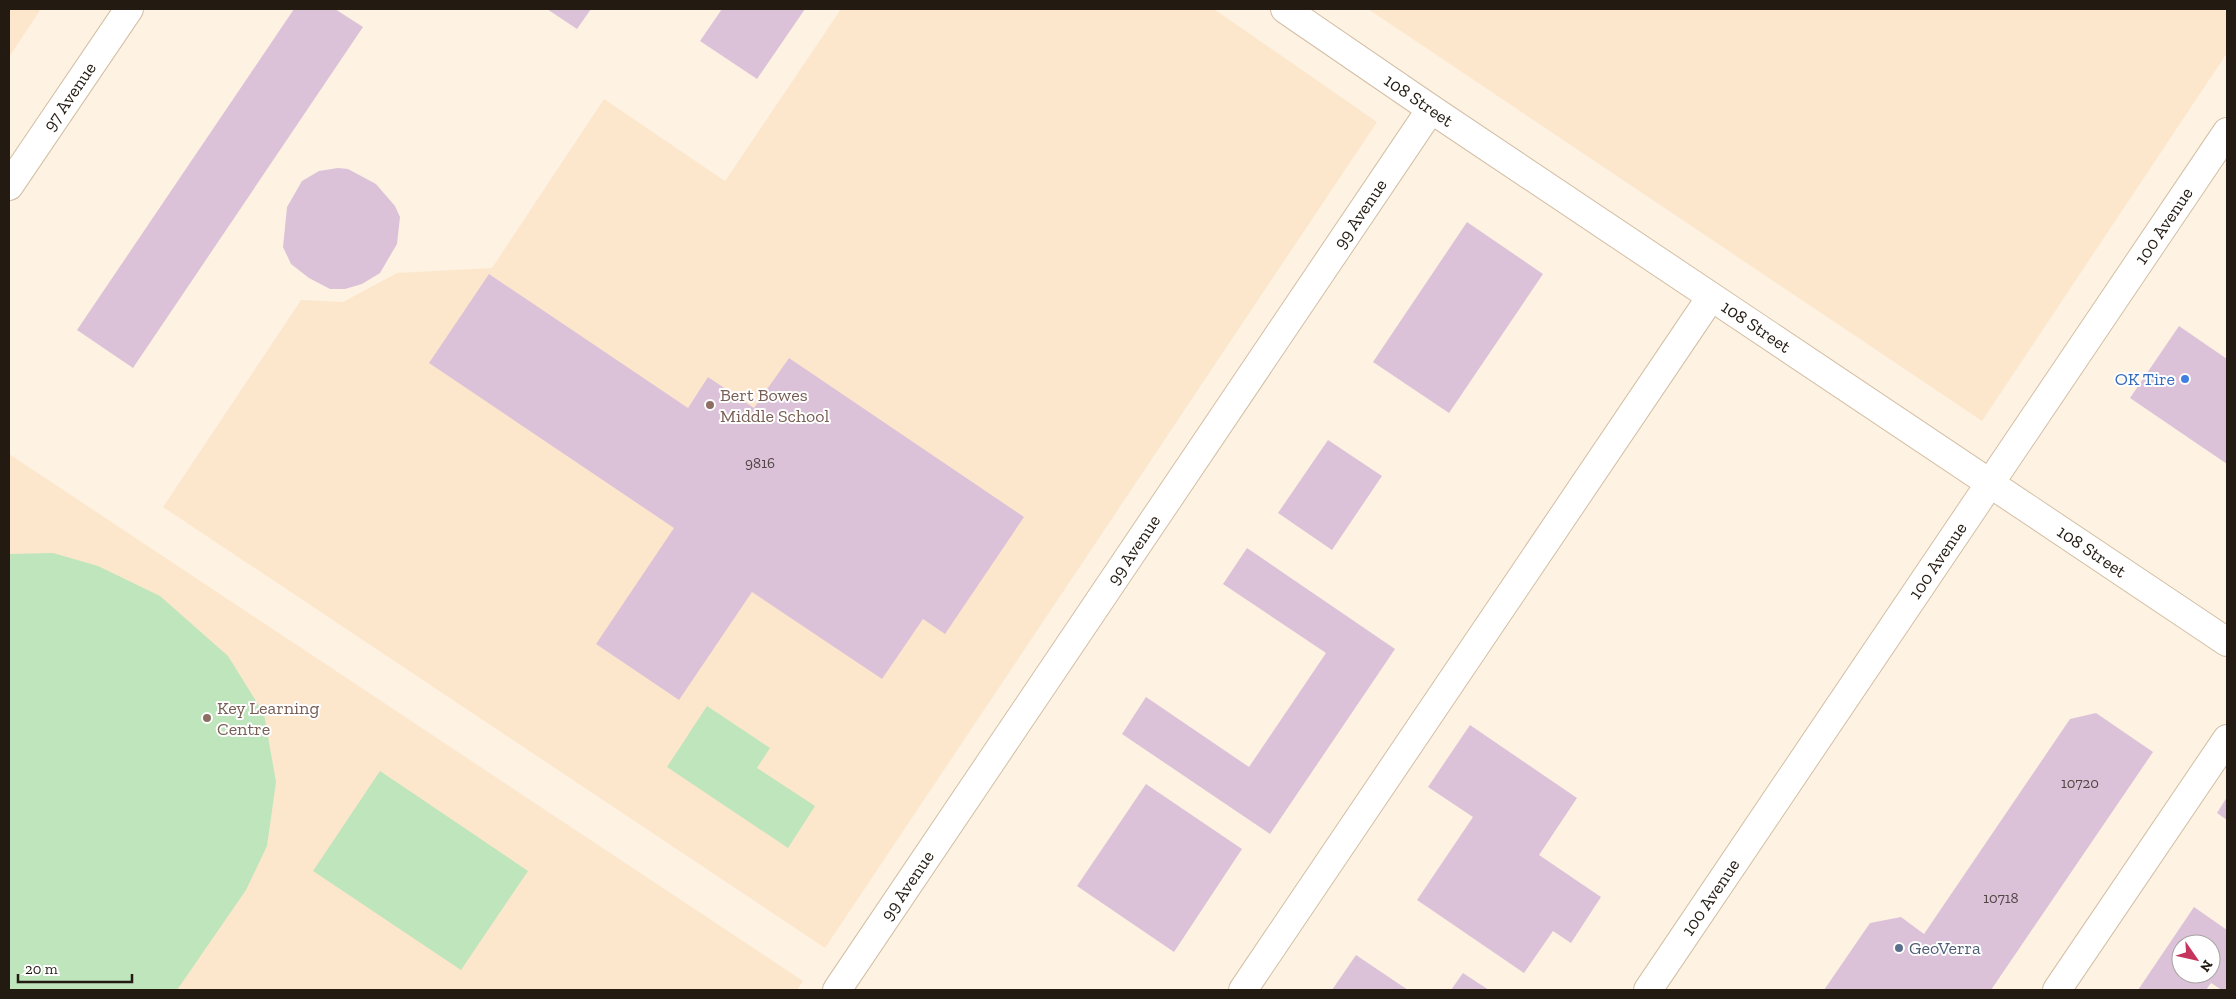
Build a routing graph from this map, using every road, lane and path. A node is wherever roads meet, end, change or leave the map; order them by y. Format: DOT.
graph roads {
  1 [pos="129,9"];
  2 [pos="1285,9"];
  3 [pos="1431,109"];
  4 [pos="2227,132"];
  5 [pos="9,186"];
  6 [pos="1710,297"];
  7 [pos="1990,482"];
  8 [pos="2227,642"];
  9 [pos="2227,739"];
  10 [pos="837,990"];
  11 [pos="1243,990"];
  12 [pos="1648,990"];
  13 [pos="2056,990"];
  1 -- 5 [label="street, 97 Avenue"];
  2 -- 3 [label="street, 108 Street"];
  3 -- 6 [label="street, 108 Street"];
  3 -- 10 [label="street, 99 Avenue"];
  4 -- 7 [label="street, 100 Avenue"];
  6 -- 7 [label="street, 108 Street"];
  6 -- 11 [label="street"];
  7 -- 8 [label="street, 108 Street"];
  7 -- 12 [label="street, 100 Avenue"];
  9 -- 13 [label="street"];
}
